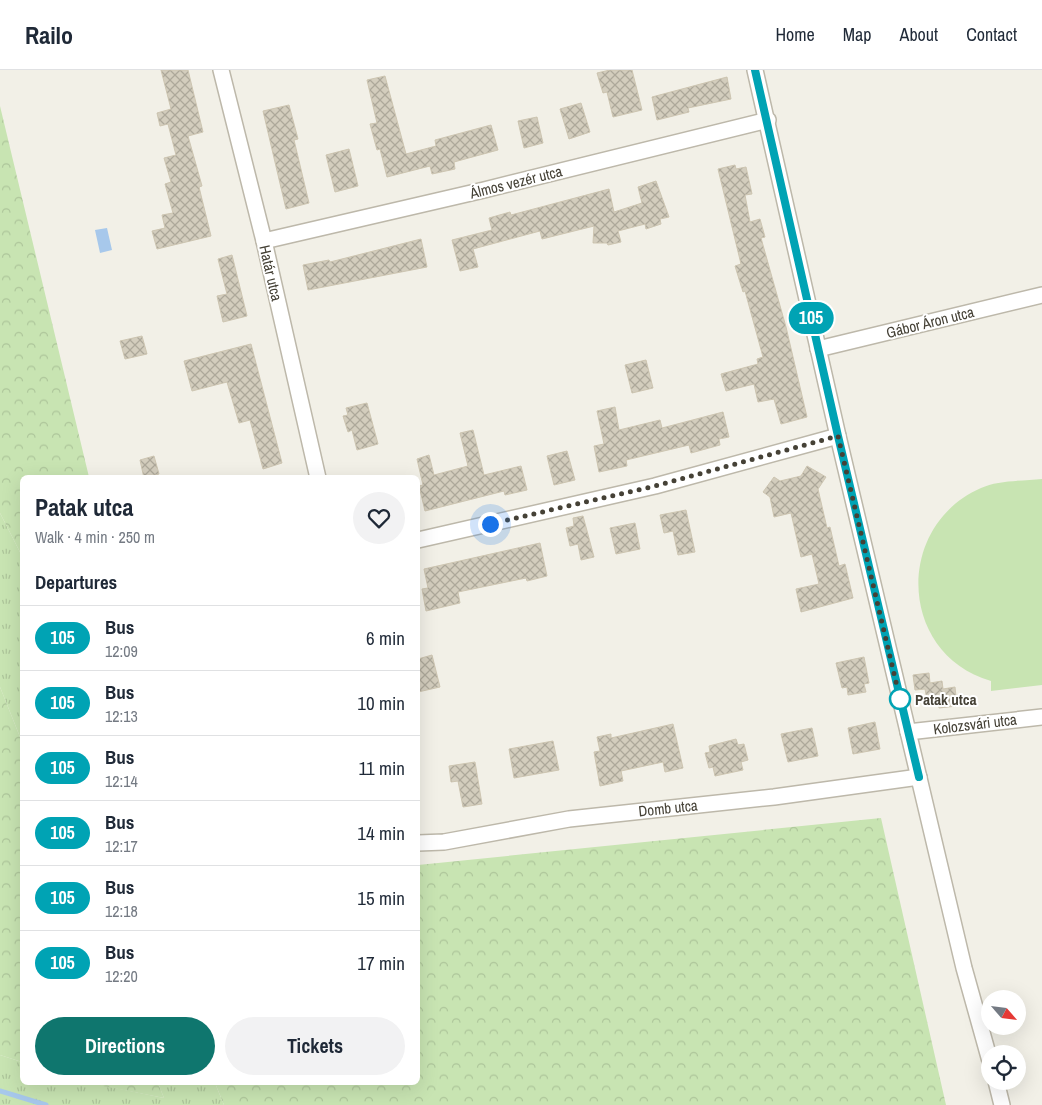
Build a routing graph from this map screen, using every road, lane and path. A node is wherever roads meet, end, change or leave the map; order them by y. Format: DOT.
graph roads {
  1 [pos="221,70"];
  2 [pos="755,70"];
  3 [pos="768,120"];
  4 [pos="264,241"];
  5 [pos="1042,295"];
  6 [pos="818,349"];
  7 [pos="838,436"];
  8 [pos="317,475"];
  9 [pos="420,540"];
  10 [pos="1042,717"];
  11 [pos="908,732"];
  12 [pos="919,777"];
  13 [pos="420,843"];
  14 [pos="986,1045"];
  15 [pos="998,1090"];
  16 [pos="1002,1105"];
  1 -- 4 [label="street, Határ utca"];
  2 -- 3 [label="street"];
  3 -- 4 [label="street, Álmos vezér utca"];
  3 -- 6 [label="street"];
  4 -- 8 [label="street, Határ utca"];
  5 -- 6 [label="street, Gábor Áron utca"];
  6 -- 7 [label="street"];
  7 -- 9 [label="street"];
  7 -- 11 [label="street"];
  10 -- 11 [label="street, Kolozsvári utca"];
  11 -- 12 [label="street"];
  12 -- 13 [label="street, Domb utca"];
  12 -- 14 [label="street"];
  15 -- 16 [label="street"];
}
